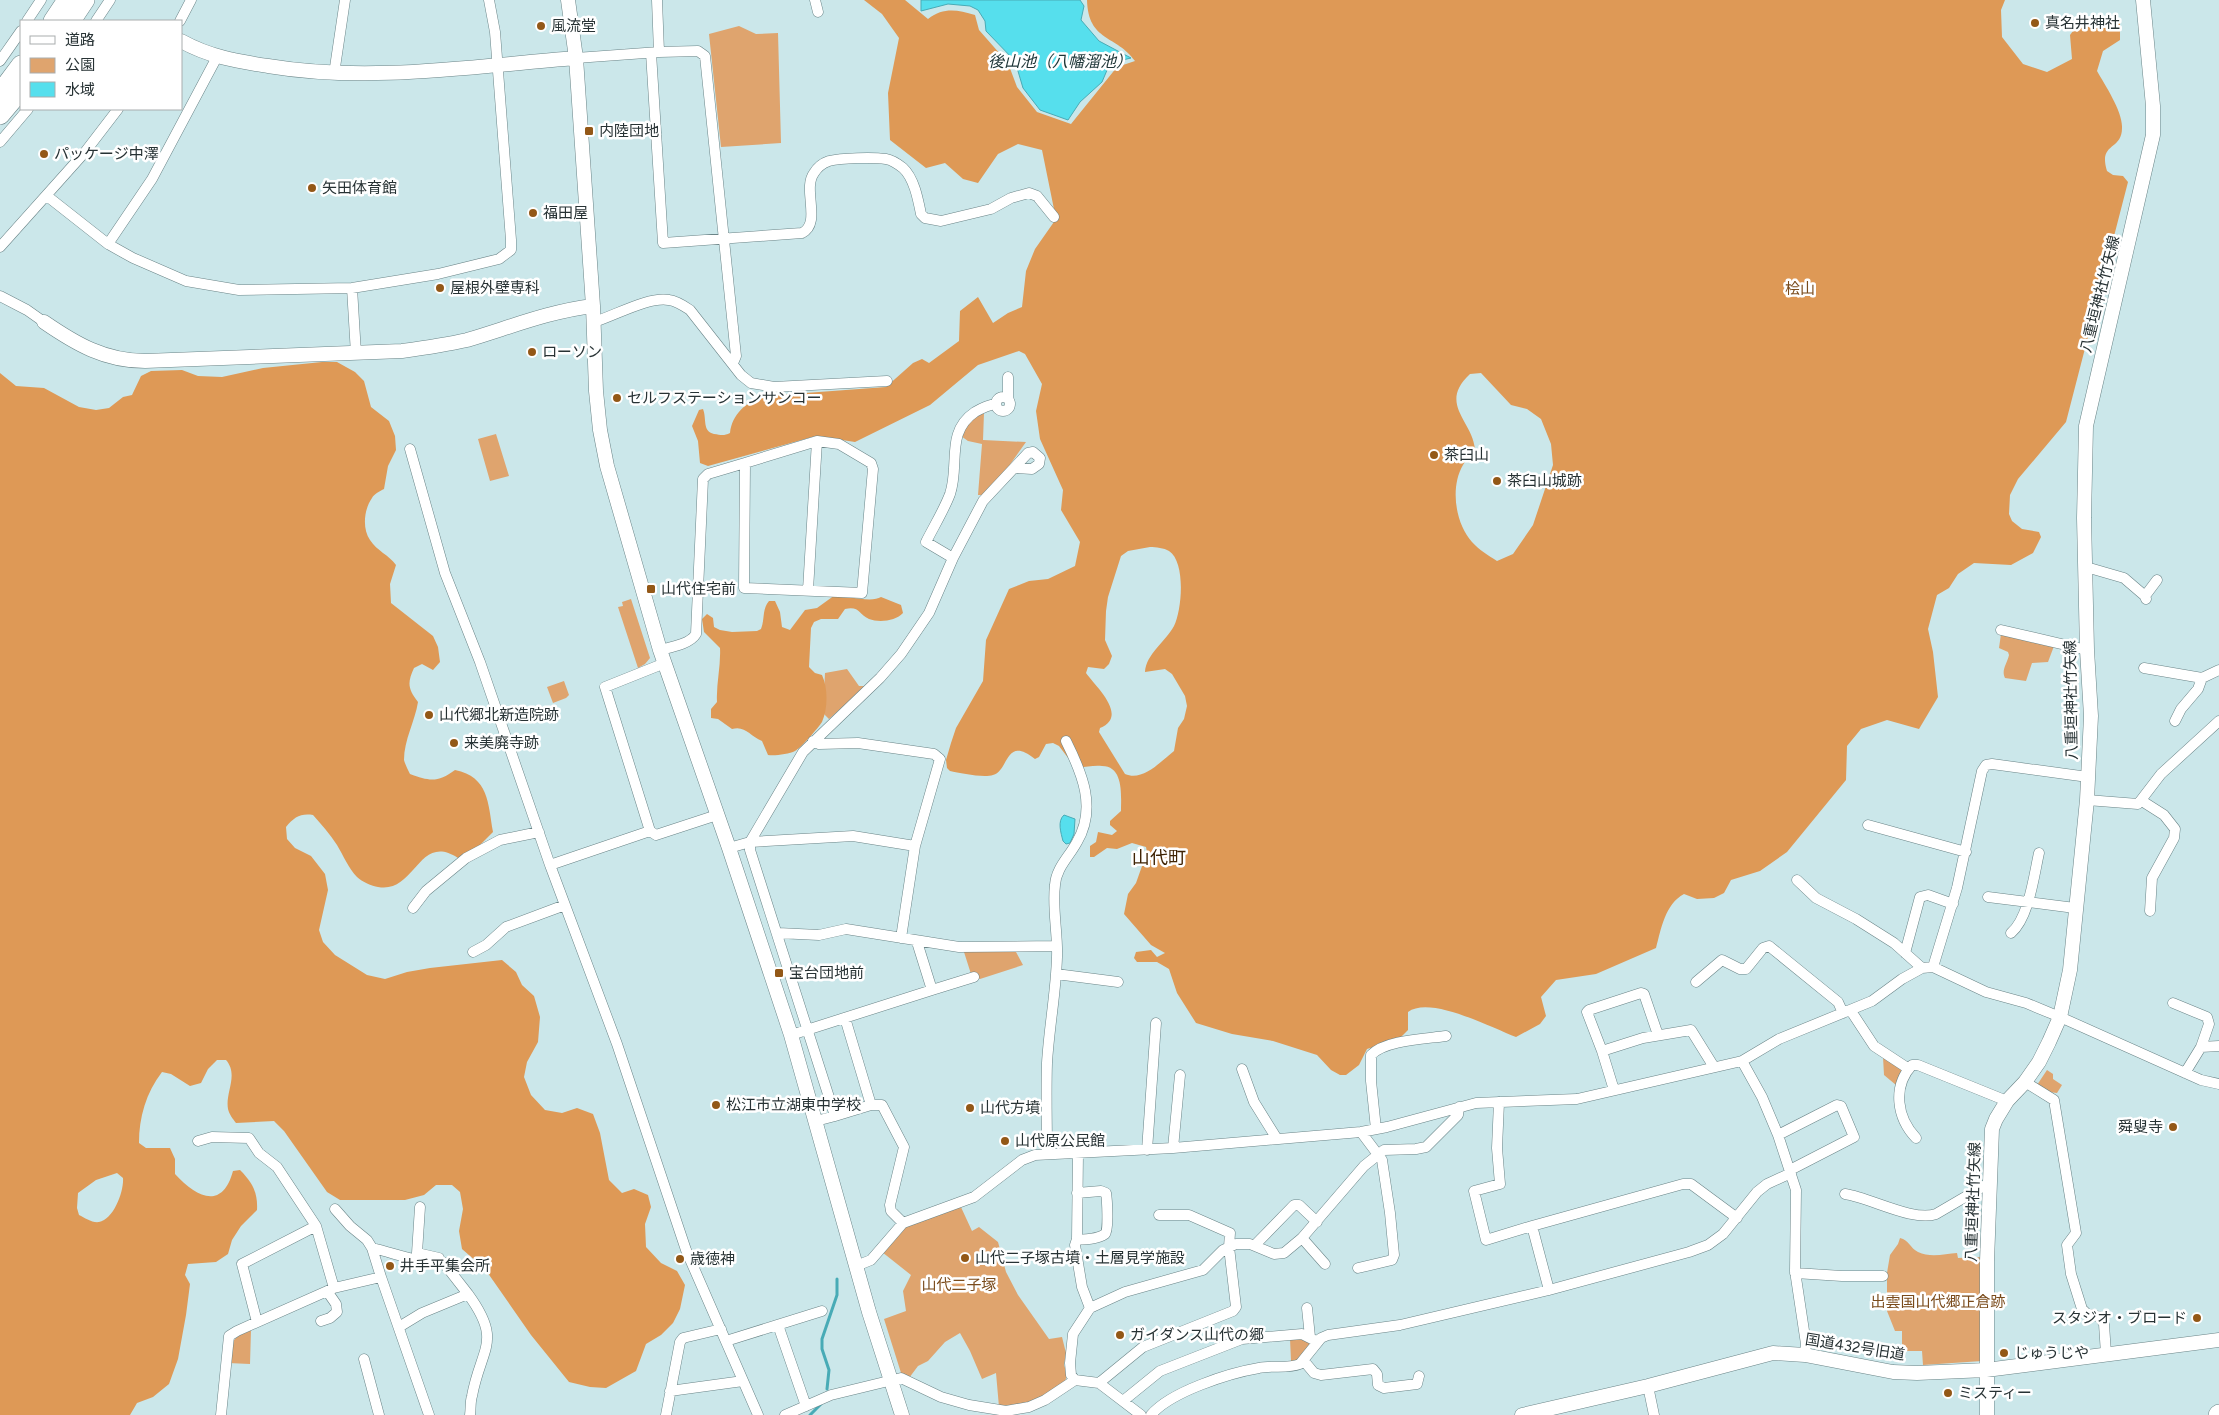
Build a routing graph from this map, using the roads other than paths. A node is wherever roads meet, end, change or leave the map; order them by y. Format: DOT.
graph roads {
  1 [pos="41,0"];
  2 [pos="58,0"];
  3 [pos="110,0"];
  4 [pos="191,0"];
  5 [pos="345,0"];
  6 [pos="489,0"];
  7 [pos="568,0"];
  8 [pos="657,0"];
  9 [pos="815,0"];
  10 [pos="2143,0"];
  11 [pos="78,6"];
  12 [pos="818,12"];
  13 [pos="28,20"];
  14 [pos="46,20"];
  15 [pos="55,20"];
  16 [pos="97,20"];
  17 [pos="181,20"];
  18 [pos="20,32"];
  19 [pos="182,40"];
  20 [pos="655,53"];
  21 [pos="217,57"];
  22 [pos="576,58"];
  23 [pos="0,61"];
  24 [pos="20,63"];
  25 [pos="498,64"];
  26 [pos="20,67"];
  27 [pos="334,74"];
  28 [pos="9,90"];
  29 [pos="27,110"];
  30 [pos="117,110"];
  31 [pos="0,115"];
  32 [pos="0,142"];
  33 [pos="47,196"];
  34 [pos="1054,217"];
  35 [pos="724,240"];
  36 [pos="108,244"];
  37 [pos="0,247"];
  38 [pos="352,288"];
  39 [pos="0,296"];
  40 [pos="593,306"];
  41 [pos="44,322"];
  42 [pos="594,322"];
  43 [pos="356,354"];
  44 [pos="733,363"];
  45 [pos="1008,377"];
  46 [pos="887,381"];
  47 [pos="817,441"];
  48 [pos="410,449"];
  49 [pos="745,463"];
  50 [pos="1015,468"];
  51 [pos="954,558"];
  52 [pos="2086,567"];
  53 [pos="2157,580"];
  54 [pos="808,590"];
  55 [pos="2001,630"];
  56 [pos="2087,650"];
  57 [pos="662,656"];
  58 [pos="2144,668"];
  59 [pos="2219,670"];
  60 [pos="2202,678"];
  61 [pos="2175,721"];
  62 [pos="2219,721"];
  63 [pos="813,742"];
  64 [pos="1066,742"];
  65 [pos="2088,777"];
  66 [pos="2087,800"];
  67 [pos="2142,800"];
  68 [pos="718,815"];
  69 [pos="1868,825"];
  70 [pos="650,831"];
  71 [pos="539,832"];
  72 [pos="750,842"];
  73 [pos="915,846"];
  74 [pos="729,848"];
  75 [pos="1966,852"];
  76 [pos="2039,853"];
  77 [pos="550,865"];
  78 [pos="1797,880"];
  79 [pos="1988,897"];
  80 [pos="2028,903"];
  81 [pos="1953,904"];
  82 [pos="565,905"];
  83 [pos="413,908"];
  84 [pos="2075,908"];
  85 [pos="2150,911"];
  86 [pos="778,933"];
  87 [pos="2011,933"];
  88 [pos="901,938"];
  89 [pos="917,942"];
  90 [pos="1057,946"];
  91 [pos="473,952"];
  92 [pos="1905,953"];
  93 [pos="1928,968"];
  94 [pos="1056,974"];
  95 [pos="974,977"];
  96 [pos="1118,982"];
  97 [pos="1696,982"];
  98 [pos="932,990"];
  99 [pos="2173,1003"];
  100 [pos="1847,1012"];
  101 [pos="2060,1017"];
  102 [pos="845,1018"];
  103 [pos="1156,1023"];
  104 [pos="808,1030"];
  105 [pos="790,1035"];
  106 [pos="1658,1035"];
  107 [pos="1446,1036"];
  108 [pos="2219,1046"];
  109 [pos="2201,1047"];
  110 [pos="1602,1051"];
  111 [pos="1742,1061"];
  112 [pos="1714,1067"];
  113 [pos="1909,1068"];
  114 [pos="1242,1069"];
  115 [pos="2185,1073"];
  116 [pos="1180,1075"];
  117 [pos="2025,1082"];
  118 [pos="2219,1084"];
  119 [pos="1614,1090"];
  120 [pos="2007,1101"];
  121 [pos="1498,1102"];
  122 [pos="871,1105"];
  123 [pos="1459,1107"];
  124 [pos="835,1116"];
  125 [pos="816,1121"];
  126 [pos="1376,1129"];
  127 [pos="1361,1132"];
  128 [pos="1778,1136"];
  129 [pos="1916,1138"];
  130 [pos="1277,1139"];
  131 [pos="198,1140"];
  132 [pos="1173,1148"];
  133 [pos="1147,1150"];
  134 [pos="1078,1153"];
  135 [pos="1047,1154"];
  136 [pos="1378,1154"];
  137 [pos="1790,1172"];
  138 [pos="1989,1183"];
  139 [pos="1077,1193"];
  140 [pos="1845,1194"];
  141 [pos="420,1207"];
  142 [pos="335,1209"];
  143 [pos="1159,1215"];
  144 [pos="1737,1218"];
  145 [pos="1317,1222"];
  146 [pos="903,1224"];
  147 [pos="316,1226"];
  148 [pos="1532,1226"];
  149 [pos="1302,1238"];
  150 [pos="1077,1239"];
  151 [pos="1255,1245"];
  152 [pos="1229,1246"];
  153 [pos="372,1248"];
  154 [pos="443,1262"];
  155 [pos="1325,1264"];
  156 [pos="856,1266"];
  157 [pos="1358,1268"];
  158 [pos="1795,1273"];
  159 [pos="1883,1276"];
  160 [pos="381,1278"];
  161 [pos="330,1290"];
  162 [pos="1549,1290"];
  163 [pos="468,1294"];
  164 [pos="1090,1308"];
  165 [pos="1308,1308"];
  166 [pos="822,1311"];
  167 [pos="321,1321"];
  168 [pos="257,1322"];
  169 [pos="778,1325"];
  170 [pos="399,1327"];
  171 [pos="721,1329"];
  172 [pos="1314,1340"];
  173 [pos="2219,1340"];
  174 [pos="726,1341"];
  175 [pos="2106,1354"];
  176 [pos="1805,1355"];
  177 [pos="364,1359"];
  178 [pos="1304,1361"];
  179 [pos="1986,1370"];
  180 [pos="1419,1376"];
  181 [pos="1074,1380"];
  182 [pos="743,1381"];
  183 [pos="890,1381"];
  184 [pos="1098,1384"];
  185 [pos="1648,1386"];
  186 [pos="670,1391"];
  187 [pos="1123,1402"];
  188 [pos="806,1406"];
  189 [pos="221,1415"];
  190 [pos="379,1415"];
  191 [pos="429,1415"];
  192 [pos="470,1415"];
  193 [pos="666,1415"];
  194 [pos="758,1415"];
  195 [pos="785,1415"];
  196 [pos="902,1415"];
  197 [pos="1141,1415"];
  198 [pos="1151,1415"];
  199 [pos="1522,1415"];
  200 [pos="1654,1415"];
  201 [pos="1987,1415"];
  1 -- 13 [label="street"];
  2 -- 14 [label="highway"];
  3 -- 16 [label="street"];
  4 -- 17 [label="street"];
  5 -- 27 [label="street"];
  6 -- 25 [label="street"];
  7 -- 22 [label="street"];
  8 -- 20 [label="street"];
  9 -- 12 [label="street"];
  10 -- 52 [label="street, 八重垣神社竹矢線"];
  11 -- 15 [label="highway"];
  18 -- 23 [label="street"];
  19 -- 21 [label="street"];
  20 -- 22 [label="street"];
  20 -- 35 [label="street"];
  20 -- 35 [label="street"];
  21 -- 27 [label="street"];
  21 -- 36 [label="street"];
  22 -- 25 [label="street"];
  22 -- 40 [label="street"];
  24 -- 28 [label="highway"];
  25 -- 27 [label="street"];
  25 -- 38 [label="street"];
  26 -- 28 [label="highway"];
  28 -- 31 [label="highway"];
  29 -- 32 [label="street"];
  30 -- 33 [label="street"];
  33 -- 36 [label="street"];
  33 -- 37 [label="street"];
  34 -- 35 [label="street"];
  35 -- 44 [label="street"];
  36 -- 38 [label="street"];
  38 -- 43 [label="street"];
  39 -- 41 [label="street"];
  40 -- 42 [label="street"];
  40 -- 43 [label="street"];
  41 -- 43 [label="street"];
  42 -- 44 [label="street"];
  42 -- 57 [label="street"];
  44 -- 46 [label="street"];
  45 -- 51 [label="street"];
  47 -- 49 [label="street"];
  47 -- 54 [label="street"];
  47 -- 54 [label="street"];
  48 -- 71 [label="street"];
  49 -- 54 [label="street"];
  49 -- 57 [label="street"];
  50 -- 51 [label="street"];
  51 -- 63 [label="street"];
  52 -- 53 [label="street"];
  52 -- 56 [label="street, 八重垣神社竹矢線"];
  55 -- 56 [label="street"];
  56 -- 65 [label="street, 八重垣神社竹矢線"];
  57 -- 68 [label="street"];
  57 -- 70 [label="street"];
  58 -- 60 [label="street"];
  59 -- 60 [label="street"];
  60 -- 61 [label="street"];
  62 -- 67 [label="street"];
  63 -- 72 [label="street"];
  63 -- 73 [label="street"];
  64 -- 90 [label="street"];
  65 -- 66 [label="street, 八重垣神社竹矢線"];
  65 -- 75 [label="street"];
  66 -- 67 [label="street"];
  66 -- 84 [label="street, 八重垣神社竹矢線"];
  67 -- 85 [label="street"];
  68 -- 70 [label="street"];
  68 -- 74 [label="street"];
  69 -- 75 [label="street"];
  70 -- 77 [label="street"];
  71 -- 77 [label="street"];
  71 -- 83 [label="street"];
  72 -- 73 [label="street"];
  72 -- 74 [label="street"];
  72 -- 86 [label="street"];
  73 -- 88 [label="street"];
  74 -- 105 [label="street"];
  75 -- 81 [label="street"];
  76 -- 80 [label="street"];
  77 -- 82 [label="street"];
  78 -- 92 [label="street"];
  79 -- 80 [label="street"];
  80 -- 84 [label="street"];
  80 -- 87 [label="street"];
  81 -- 92 [label="street"];
  81 -- 93 [label="street"];
  82 -- 91 [label="street"];
  82 -- 171 [label="street"];
  84 -- 101 [label="street, 八重垣神社竹矢線"];
  86 -- 88 [label="street"];
  86 -- 104 [label="street"];
  88 -- 89 [label="street"];
  89 -- 90 [label="street"];
  89 -- 98 [label="street"];
  90 -- 94 [label="street"];
  92 -- 93 [label="street"];
  93 -- 100 [label="street"];
  93 -- 101 [label="street"];
  94 -- 96 [label="street"];
  94 -- 135 [label="street"];
  95 -- 98 [label="street"];
  97 -- 100 [label="street"];
  98 -- 102 [label="street"];
  99 -- 109 [label="street"];
  100 -- 111 [label="street"];
  100 -- 113 [label="street"];
  101 -- 115 [label="street"];
  101 -- 117 [label="street, 八重垣神社竹矢線"];
  102 -- 104 [label="street"];
  102 -- 122 [label="street"];
  103 -- 133 [label="street"];
  104 -- 105 [label="street"];
  104 -- 124 [label="street"];
  105 -- 125 [label="street"];
  106 -- 110 [label="street"];
  106 -- 110 [label="street"];
  106 -- 112 [label="street"];
  107 -- 126 [label="street"];
  108 -- 109 [label="street"];
  109 -- 115 [label="street"];
  110 -- 119 [label="street"];
  111 -- 112 [label="street"];
  111 -- 128 [label="street"];
  112 -- 119 [label="street"];
  113 -- 120 [label="street"];
  113 -- 129 [label="street"];
  114 -- 130 [label="street"];
  115 -- 118 [label="street"];
  116 -- 132 [label="street"];
  117 -- 120 [label="street, 八重垣神社竹矢線"];
  117 -- 175 [label="street"];
  119 -- 121 [label="street"];
  120 -- 138 [label="street, 八重垣神社竹矢線"];
  121 -- 123 [label="street"];
  121 -- 148 [label="street"];
  122 -- 124 [label="street"];
  122 -- 146 [label="street"];
  123 -- 126 [label="street"];
  123 -- 136 [label="street"];
  124 -- 125 [label="street"];
  125 -- 156 [label="street"];
  126 -- 127 [label="street"];
  127 -- 130 [label="street"];
  127 -- 136 [label="street"];
  128 -- 137 [label="street"];
  128 -- 137 [label="street"];
  130 -- 132 [label="street"];
  131 -- 147 [label="street"];
  132 -- 133 [label="street"];
  133 -- 134 [label="street"];
  134 -- 135 [label="street"];
  134 -- 139 [label="street"];
  135 -- 146 [label="street"];
  136 -- 145 [label="street"];
  136 -- 157 [label="street"];
  137 -- 144 [label="street"];
  137 -- 158 [label="street"];
  138 -- 140 [label="street"];
  138 -- 179 [label="street, 八重垣神社竹矢線"];
  139 -- 150 [label="street"];
  139 -- 150 [label="street"];
  141 -- 154 [label="street"];
  142 -- 153 [label="street"];
  143 -- 152 [label="street"];
  144 -- 148 [label="street"];
  144 -- 162 [label="street"];
  145 -- 149 [label="street"];
  145 -- 151 [label="street"];
  146 -- 156 [label="street"];
  147 -- 161 [label="street"];
  147 -- 168 [label="street"];
  148 -- 162 [label="street"];
  149 -- 151 [label="street"];
  149 -- 155 [label="street"];
  150 -- 164 [label="street"];
  151 -- 152 [label="street"];
  152 -- 164 [label="street"];
  152 -- 184 [label="street"];
  153 -- 154 [label="street"];
  153 -- 160 [label="street"];
  154 -- 163 [label="street"];
  156 -- 183 [label="street"];
  158 -- 159 [label="street"];
  158 -- 176 [label="street"];
  160 -- 161 [label="street"];
  160 -- 170 [label="street"];
  161 -- 167 [label="street"];
  161 -- 168 [label="street"];
  162 -- 172 [label="street"];
  163 -- 170 [label="street"];
  163 -- 192 [label="street"];
  164 -- 181 [label="street"];
  165 -- 172 [label="street"];
  166 -- 169 [label="street"];
  168 -- 189 [label="street"];
  169 -- 174 [label="street"];
  169 -- 188 [label="street"];
  170 -- 191 [label="street"];
  171 -- 174 [label="street"];
  171 -- 186 [label="street"];
  172 -- 178 [label="street"];
  172 -- 187 [label="street"];
  173 -- 175 [label="street, 国道432号旧道"];
  174 -- 182 [label="street"];
  175 -- 179 [label="street, 国道432号旧道"];
  176 -- 179 [label="street, 国道432号旧道"];
  176 -- 185 [label="street, 国道432号旧道"];
  177 -- 190 [label="street"];
  178 -- 180 [label="street"];
  178 -- 198 [label="street"];
  179 -- 201 [label="street, 八重垣神社竹矢線"];
  181 -- 183 [label="street"];
  181 -- 184 [label="street"];
  182 -- 186 [label="street"];
  182 -- 194 [label="street"];
  183 -- 188 [label="street"];
  183 -- 196 [label="street"];
  184 -- 187 [label="street"];
  185 -- 199 [label="street, 国道432号旧道"];
  185 -- 200 [label="street"];
  186 -- 193 [label="street"];
  187 -- 197 [label="street"];
  188 -- 195 [label="street"];
}
